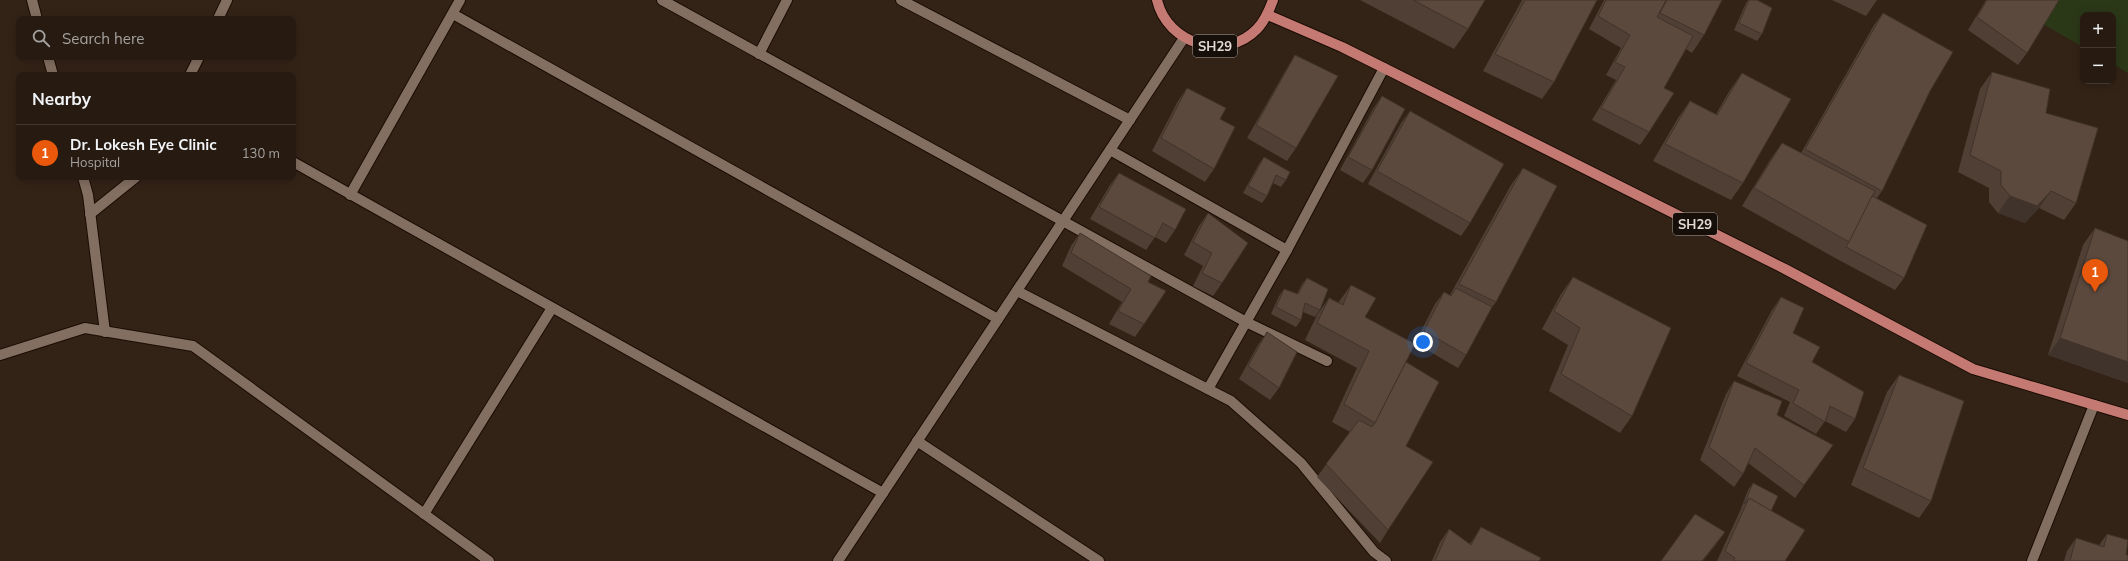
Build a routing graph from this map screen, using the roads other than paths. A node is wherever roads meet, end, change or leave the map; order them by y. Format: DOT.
graph roads {
  1 [pos="32,0"];
  2 [pos="227,0"];
  3 [pos="460,0"];
  4 [pos="662,0"];
  5 [pos="787,0"];
  6 [pos="901,0"];
  7 [pos="1157,0"];
  8 [pos="1273,0"];
  9 [pos="453,14"];
  10 [pos="1268,15"];
  11 [pos="36,16"];
  12 [pos="219,16"];
  13 [pos="1184,38"];
  14 [pos="759,54"];
  15 [pos="49,60"];
  16 [pos="198,60"];
  17 [pos="1384,68"];
  18 [pos="52,72"];
  19 [pos="192,72"];
  20 [pos="1130,120"];
  21 [pos="1110,150"];
  22 [pos="296,164"];
  23 [pos="84,180"];
  24 [pos="132,180"];
  25 [pos="350,194"];
  26 [pos="90,214"];
  27 [pos="1063,220"];
  28 [pos="1287,250"];
  29 [pos="1017,291"];
  30 [pos="552,308"];
  31 [pos="998,319"];
  32 [pos="1246,322"];
  33 [pos="105,332"];
  34 [pos="0,355"];
  35 [pos="1327,361"];
  36 [pos="1208,389"];
  37 [pos="2094,405"];
  38 [pos="2128,415"];
  39 [pos="917,441"];
  40 [pos="883,493"];
  41 [pos="424,514"];
  42 [pos="489,561"];
  43 [pos="838,561"];
  44 [pos="1099,561"];
  45 [pos="1386,561"];
  46 [pos="2032,561"];
  1 -- 11 [label="street"];
  2 -- 12 [label="street"];
  3 -- 9 [label="street"];
  4 -- 14 [label="street"];
  5 -- 14 [label="street"];
  6 -- 20 [label="street"];
  7 -- 13 [label="main road, SH29"];
  8 -- 10 [label="main road, SH29"];
  9 -- 25 [label="street"];
  9 -- 31 [label="street"];
  10 -- 13 [label="main road, SH29"];
  10 -- 17 [label="main road, SH29"];
  13 -- 20 [label="street"];
  14 -- 27 [label="street"];
  15 -- 18 [label="street"];
  16 -- 19 [label="street"];
  17 -- 28 [label="street"];
  17 -- 37 [label="main road, SH29"];
  20 -- 21 [label="street"];
  21 -- 27 [label="street"];
  21 -- 28 [label="street"];
  22 -- 25 [label="street"];
  23 -- 26 [label="street"];
  24 -- 26 [label="street"];
  25 -- 30 [label="street"];
  26 -- 33 [label="street"];
  27 -- 29 [label="street"];
  27 -- 32 [label="street"];
  28 -- 32 [label="street"];
  29 -- 31 [label="street"];
  29 -- 36 [label="street"];
  30 -- 40 [label="street"];
  30 -- 41 [label="street"];
  31 -- 39 [label="street"];
  32 -- 35 [label="street"];
  32 -- 36 [label="street"];
  33 -- 34 [label="street"];
  33 -- 41 [label="street"];
  36 -- 45 [label="street"];
  37 -- 38 [label="main road, SH29"];
  37 -- 46 [label="street"];
  39 -- 40 [label="street"];
  39 -- 44 [label="street"];
  40 -- 43 [label="street"];
  41 -- 42 [label="street"];
}
